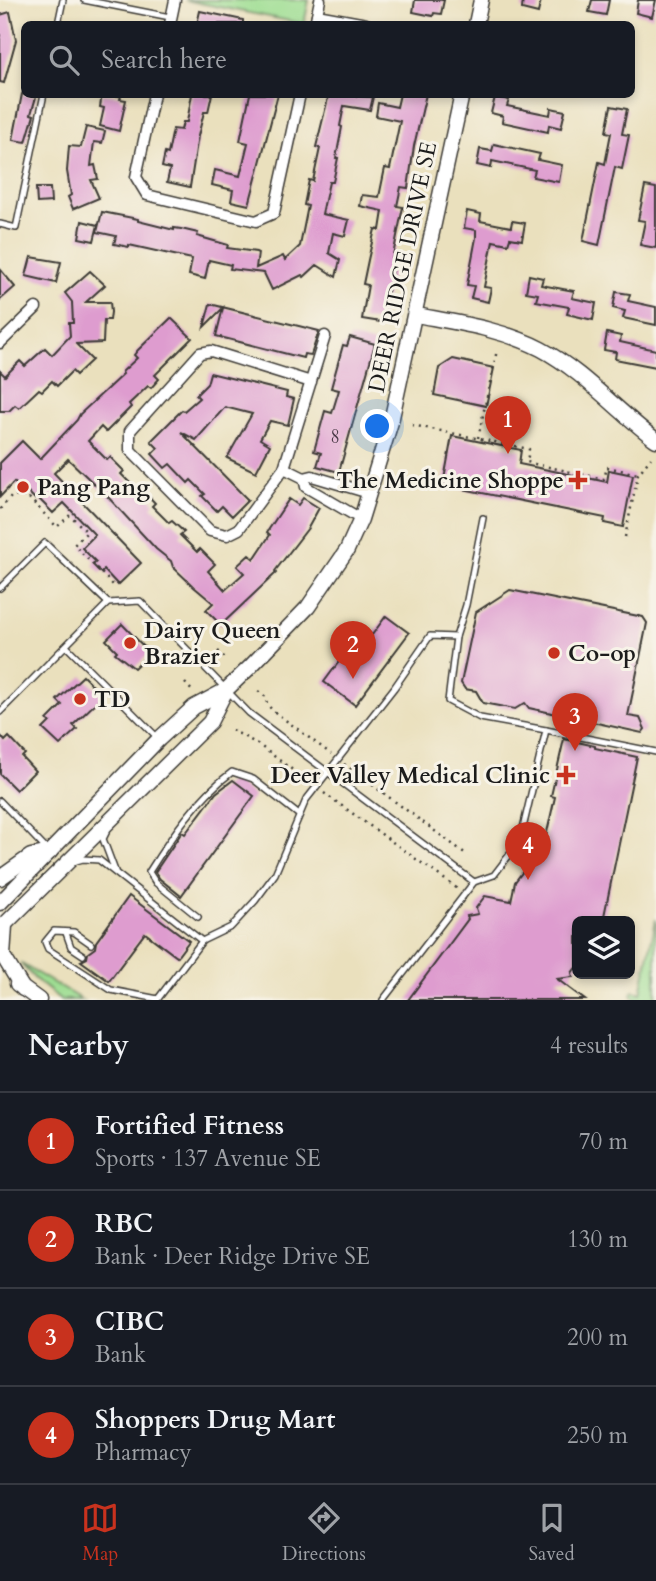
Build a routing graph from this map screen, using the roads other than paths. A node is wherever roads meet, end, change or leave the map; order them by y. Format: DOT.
graph roads {
  1 [pos="64,0"];
  2 [pos="84,0"];
  3 [pos="175,0"];
  4 [pos="320,0"];
  5 [pos="481,0"];
  6 [pos="316,20"];
  7 [pos="59,21"];
  8 [pos="170,21"];
  9 [pos="477,21"];
  10 [pos="43,98"];
  11 [pos="153,98"];
  12 [pos="299,98"];
  13 [pos="461,98"];
  14 [pos="0,224"];
  15 [pos="36,308"];
  16 [pos="416,315"];
  17 [pos="325,336"];
  18 [pos="0,343"];
  19 [pos="311,382"];
  20 [pos="656,440"];
  21 [pos="284,468"];
  22 [pos="304,478"];
  23 [pos="369,493"];
  24 [pos="483,518"];
  25 [pos="361,519"];
  26 [pos="0,588"];
  27 [pos="107,603"];
  28 [pos="456,638"];
  29 [pos="66,646"];
  30 [pos="226,690"];
  31 [pos="0,712"];
  32 [pos="546,730"];
  33 [pos="159,739"];
  34 [pos="656,751"];
  35 [pos="327,772"];
  36 [pos="0,801"];
  37 [pos="299,815"];
  38 [pos="111,822"];
  39 [pos="50,852"];
  40 [pos="68,864"];
  41 [pos="115,871"];
  42 [pos="0,878"];
  43 [pos="474,883"];
  44 [pos="0,903"];
  45 [pos="198,917"];
  46 [pos="2,927"];
  47 [pos="66,933"];
  48 [pos="202,941"];
  49 [pos="90,944"];
  50 [pos="83,955"];
  51 [pos="0,970"];
  52 [pos="23,989"];
  53 [pos="158,999"];
  54 [pos="39,1000"];
  55 [pos="383,1000"];
  1 -- 7 [label="lane"];
  2 -- 8 [label="lane"];
  3 -- 8 [label="street"];
  4 -- 6 [label="street"];
  5 -- 9 [label="street"];
  10 -- 14 [label="lane"];
  11 -- 12 [label="street"];
  13 -- 16 [label="street, DEER RIDGE DRIVE SE"];
  15 -- 18 [label="street"];
  16 -- 20 [label="street"];
  16 -- 23 [label="street, DEER RIDGE DRIVE SE"];
  17 -- 19 [label="street"];
  19 -- 21 [label="street"];
  19 -- 21 [label="street"];
  21 -- 22 [label="street"];
  22 -- 23 [label="street"];
  22 -- 25 [label="street"];
  23 -- 25 [label="street, DEER RIDGE DRIVE SE"];
  24 -- 28 [label="lane"];
  25 -- 30 [label="street, DEER RIDGE DRIVE SE"];
  26 -- 27 [label="lane"];
  27 -- 29 [label="lane"];
  27 -- 30 [label="lane"];
  28 -- 32 [label="lane"];
  28 -- 35 [label="lane"];
  29 -- 31 [label="lane"];
  29 -- 33 [label="lane"];
  30 -- 33 [label="street, DEER RIDGE DRIVE SE"];
  30 -- 35 [label="lane"];
  30 -- 38 [label="street, DEER RIDGE DRIVE SE"];
  32 -- 34 [label="lane"];
  32 -- 43 [label="lane"];
  33 -- 39 [label="street, DEER RIDGE DRIVE SE"];
  35 -- 37 [label="lane"];
  35 -- 43 [label="lane"];
  36 -- 39 [label="lane"];
  37 -- 45 [label="lane"];
  37 -- 48 [label="lane"];
  38 -- 40 [label="street, DEER RIDGE DRIVE SE"];
  38 -- 41 [label="lane"];
  39 -- 42 [label="street"];
  39 -- 44 [label="street, DEER RIDGE DRIVE SE"];
  40 -- 41 [label="lane"];
  40 -- 46 [label="street, DEER RIDGE DRIVE SE"];
  41 -- 48 [label="lane"];
  43 -- 55 [label="lane"];
  46 -- 52 [label="street"];
  47 -- 49 [label="lane"];
  47 -- 50 [label="lane"];
  47 -- 53 [label="lane"];
  48 -- 53 [label="lane"];
  51 -- 52 [label="street"];
  52 -- 54 [label="street"];
}
